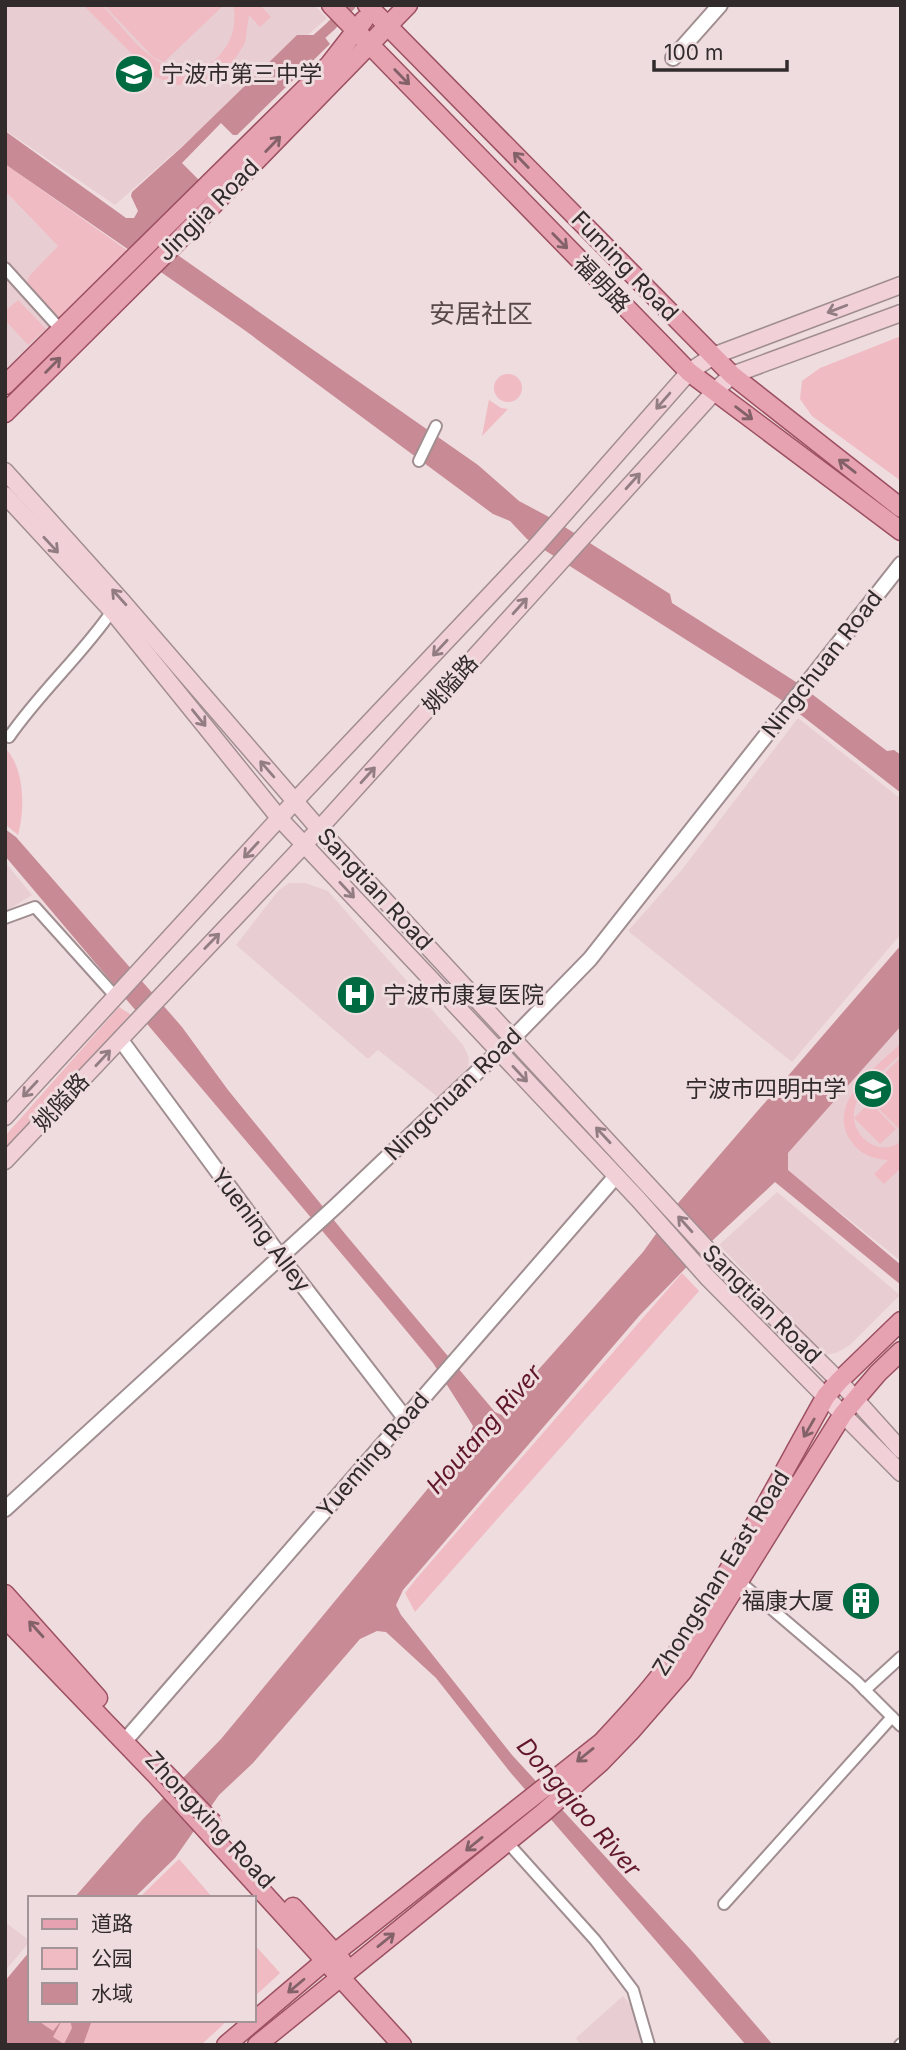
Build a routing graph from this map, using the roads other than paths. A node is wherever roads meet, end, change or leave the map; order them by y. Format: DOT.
graph roads {
  1 [pos="331,5"];
  2 [pos="408,5"];
  3 [pos="719,5"];
  4 [pos="373,8"];
  5 [pos="389,25"];
  6 [pos="355,29"];
  7 [pos="370,44"];
  8 [pos="673,58"];
  9 [pos="5,268"];
  10 [pos="901,285"];
  11 [pos="901,313"];
  12 [pos="61,330"];
  13 [pos="713,356"];
  14 [pos="689,372"];
  15 [pos="732,375"];
  16 [pos="5,385"];
  17 [pos="715,391"];
  18 [pos="5,413"];
  19 [pos="436,426"];
  20 [pos="419,461"];
  21 [pos="5,471"];
  22 [pos="5,495"];
  23 [pos="901,508"];
  24 [pos="901,531"];
  25 [pos="901,564"];
  26 [pos="112,611"];
  27 [pos="5,736"];
  28 [pos="295,801"];
  29 [pos="280,819"];
  30 [pos="320,829"];
  31 [pos="305,845"];
  32 [pos="5,918"];
  33 [pos="121,991"];
  34 [pos="513,1038"];
  35 [pos="121,1039"];
  36 [pos="499,1052"];
  37 [pos="5,1116"];
  38 [pos="5,1161"];
  39 [pos="616,1175"];
  40 [pos="280,1256"];
  41 [pos="901,1321"];
  42 [pos="901,1351"];
  43 [pos="839,1381"];
  44 [pos="826,1396"];
  45 [pos="855,1399"];
  46 [pos="843,1414"];
  47 [pos="405,1418"];
  48 [pos="901,1451"];
  49 [pos="901,1473"];
  50 [pos="5,1509"];
  51 [pos="732,1579"];
  52 [pos="5,1594"];
  53 [pos="5,1618"];
  54 [pos="901,1657"];
  55 [pos="865,1690"];
  56 [pos="892,1717"];
  57 [pos="901,1726"];
  58 [pos="130,1735"];
  59 [pos="159,1773"];
  60 [pos="562,1784"];
  61 [pos="507,1842"];
  62 [pos="724,1904"];
  63 [pos="331,1957"];
  64 [pos="345,1974"];
  65 [pos="256,2020"];
  66 [pos="253,2022"];
  67 [pos="226,2045"];
  68 [pos="257,2045"];
  69 [pos="402,2045"];
  70 [pos="416,2045"];
  71 [pos="649,2045"];
  1 -- 6 [label="main road, 福明路"];
  2 -- 5 [label="main road, Jingjia Road"];
  3 -- 8 [label="street"];
  4 -- 5 [label="main road, Fuming Road"];
  4 -- 6 [label="main road, Jingjia Road"];
  5 -- 7 [label="main road, Jingjia Road"];
  13 -- 5 [label="main road, Fuming Road, one-way"];
  6 -- 7 [label="main road, 福明路"];
  6 -- 12 [label="main road, Jingjia Road"];
  7 -- 14 [label="main road, 福明路, one-way"];
  18 -- 7 [label="main road, Jingjia Road, one-way"];
  9 -- 12 [label="street"];
  10 -- 13 [label="main road, one-way"];
  11 -- 15 [label="main road"];
  12 -- 16 [label="main road, Jingjia Road"];
  13 -- 14 [label="main road"];
  13 -- 15 [label="main road, Fuming Road"];
  14 -- 17 [label="main road, 福明路"];
  14 -- 28 [label="main road, 姚隘路, one-way"];
  15 -- 17 [label="main road, 姚隘路"];
  23 -- 15 [label="main road, Fuming Road, one-way"];
  17 -- 24 [label="main road, 福明路, one-way"];
  30 -- 17 [label="main road, 姚隘路, one-way"];
  19 -- 20 [label="street"];
  28 -- 21 [label="main road, Sangtian Road, one-way"];
  22 -- 26 [label="main road, Sangtian Road, one-way"];
  25 -- 34 [label="street, Ningchuan Road"];
  26 -- 27 [label="street"];
  26 -- 29 [label="main road, Sangtian Road, one-way"];
  28 -- 29 [label="main road, 姚隘路"];
  28 -- 30 [label="main road, Sangtian Road"];
  29 -- 31 [label="main road, Sangtian Road"];
  29 -- 33 [label="main road, 姚隘路, one-way"];
  30 -- 31 [label="main road, 姚隘路"];
  30 -- 34 [label="main road, Sangtian Road"];
  35 -- 31 [label="main road, 姚隘路, one-way"];
  31 -- 36 [label="main road, Sangtian Road, one-way"];
  32 -- 33 [label="street"];
  33 -- 37 [label="main road, 姚隘路, one-way"];
  34 -- 36 [label="street, Ningchuan Road"];
  43 -- 34 [label="main road, Sangtian Road, one-way"];
  38 -- 35 [label="main road, 姚隘路, one-way"];
  35 -- 40 [label="street, Yuening Alley"];
  36 -- 39 [label="main road, Sangtian Road, one-way"];
  36 -- 40 [label="street, Ningchuan Road"];
  39 -- 44 [label="main road, Sangtian Road"];
  39 -- 47 [label="street, Yueming Road"];
  40 -- 47 [label="street, Yuening Alley"];
  40 -- 50 [label="street, Ningchuan Road"];
  41 -- 43 [label="main road, Zhongshan East Road"];
  42 -- 45 [label="main road, Zhongshan East Road"];
  43 -- 44 [label="main road, Zhongshan East Road"];
  43 -- 45 [label="main road, Sangtian Road"];
  44 -- 46 [label="main road, Sangtian Road"];
  44 -- 51 [label="main road, Zhongshan East Road, one-way"];
  45 -- 46 [label="main road, Zhongshan East Road"];
  45 -- 48 [label="main road, Sangtian Road"];
  46 -- 49 [label="main road, Sangtian Road"];
  46 -- 51 [label="main road, Zhongshan East Road"];
  47 -- 58 [label="street, Yueming Road"];
  51 -- 55 [label="street"];
  51 -- 60 [label="main road, Zhongshan East Road"];
  58 -- 52 [label="main road, Zhongxing Road, one-way"];
  53 -- 59 [label="main road, Zhongxing Road"];
  54 -- 55 [label="street"];
  55 -- 56 [label="street"];
  56 -- 57 [label="street"];
  56 -- 62 [label="street"];
  58 -- 59 [label="main road, Zhongxing Road"];
  59 -- 63 [label="main road, Zhongxing Road, bridge"];
  60 -- 61 [label="main road, Zhongshan East Road"];
  60 -- 63 [label="main road, Zhongshan East Road, one-way"];
  64 -- 61 [label="main road, Zhongshan East Road, one-way"];
  61 -- 71 [label="street"];
  63 -- 64 [label="main road, Zhongxing Road"];
  63 -- 65 [label="main road, Zhongshan East Road, one-way"];
  64 -- 68 [label="main road, Zhongshan East Road"];
  64 -- 69 [label="main road, Zhongxing Road"];
  64 -- 70 [label="main road, Zhongxing Road"];
  66 -- 67 [label="main road, Zhongshan East Road, one-way"];
}
